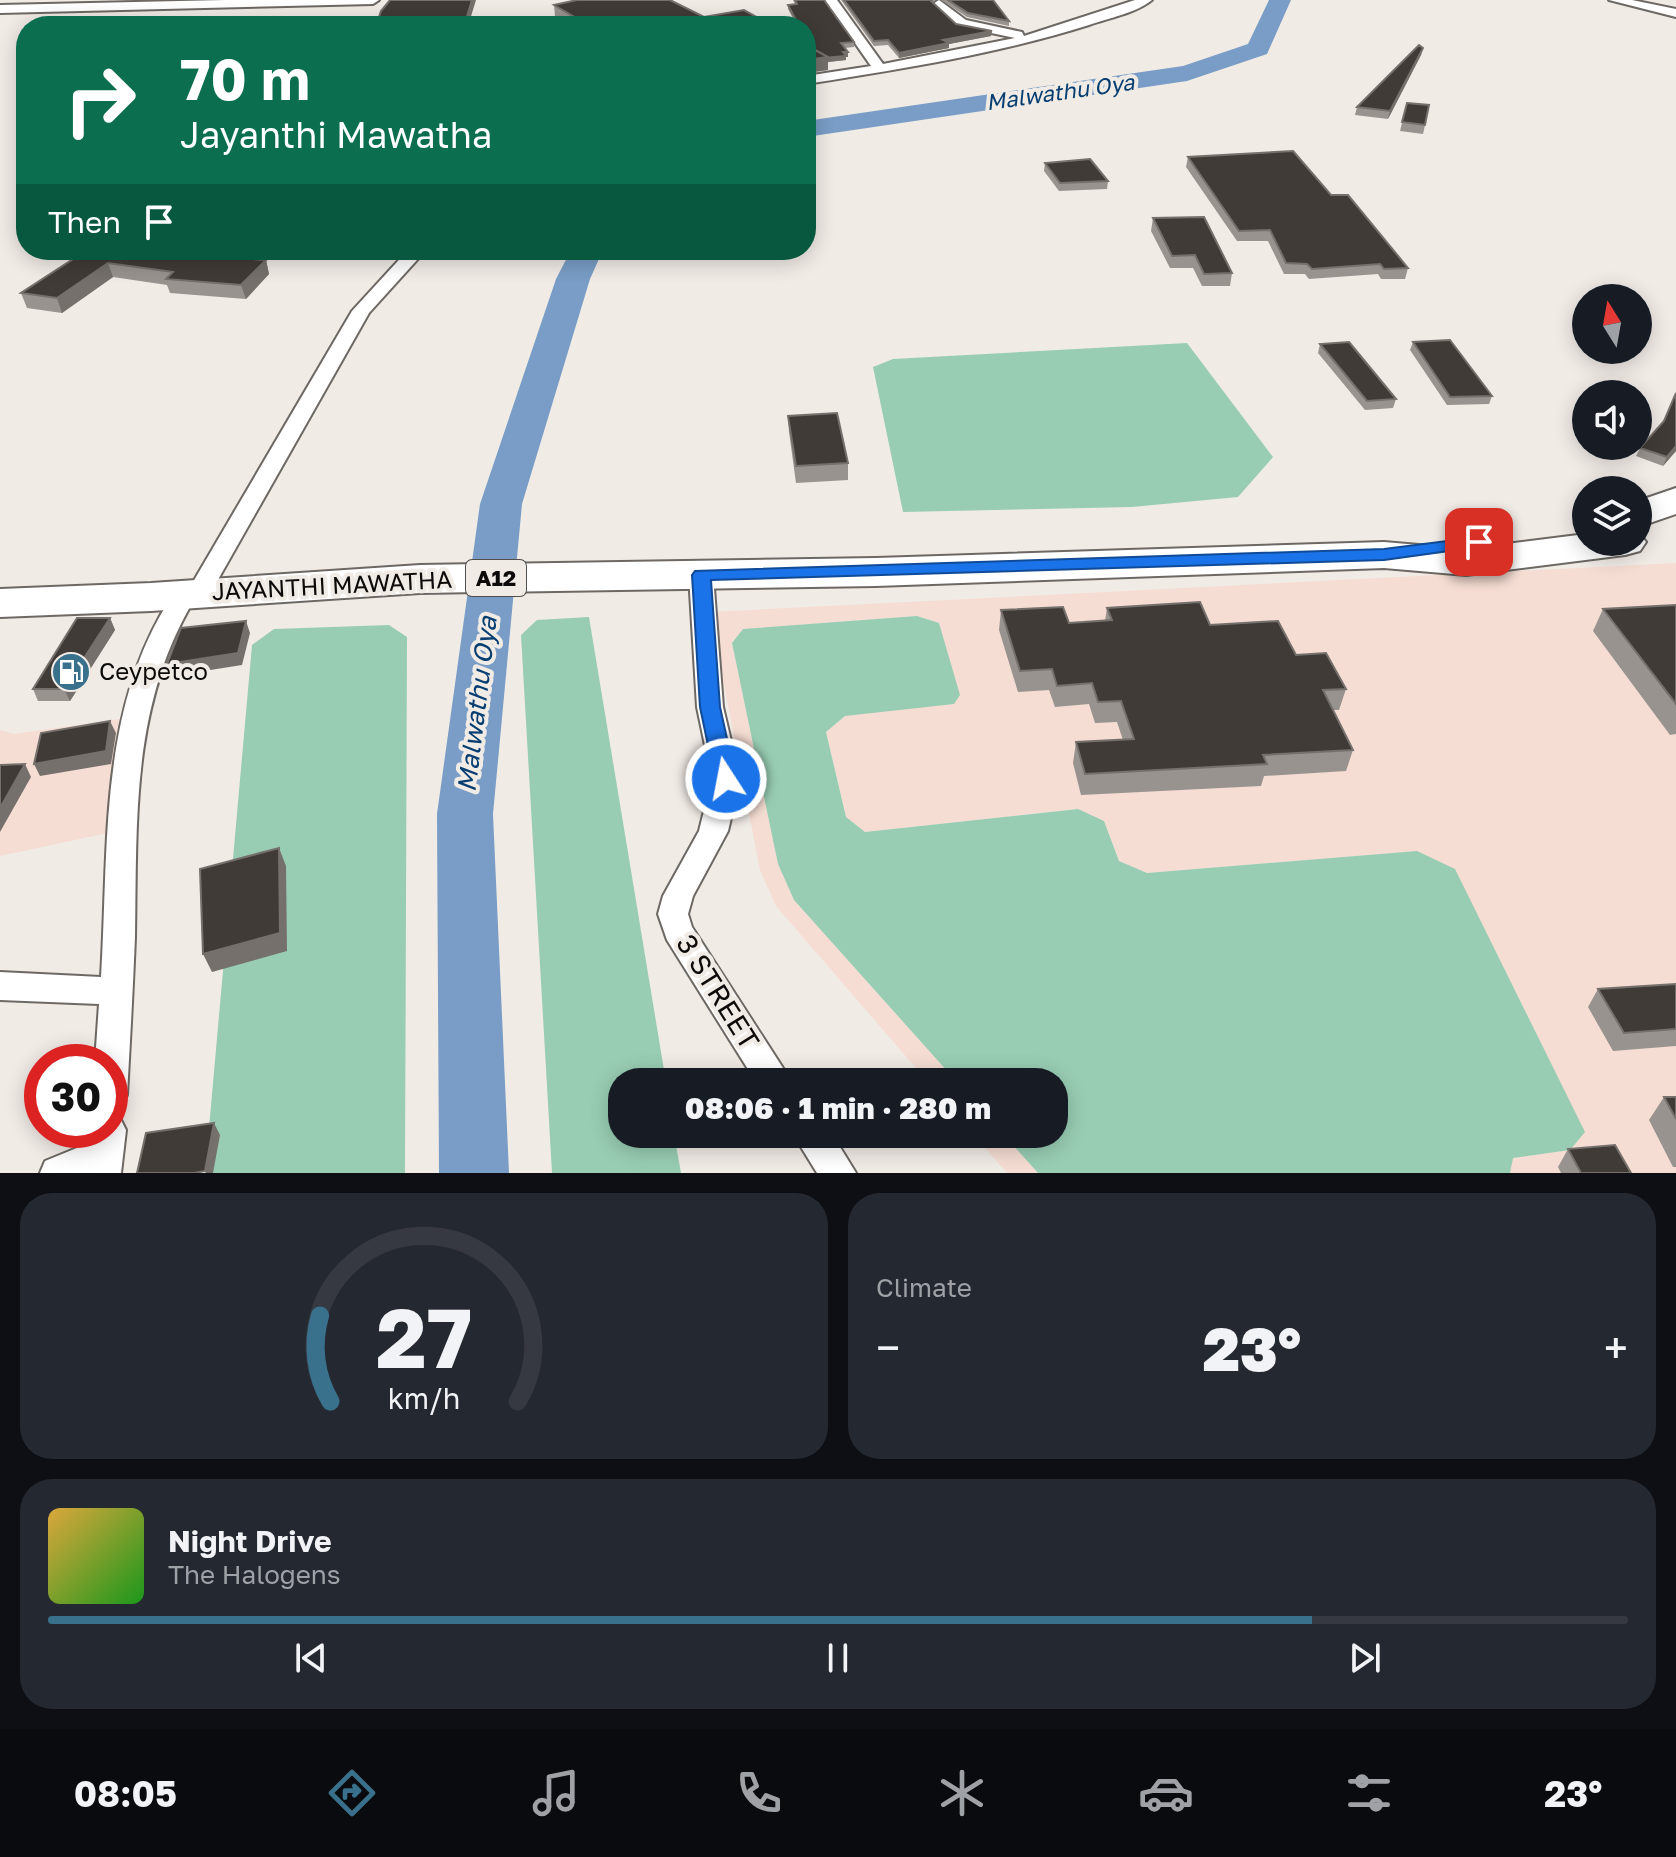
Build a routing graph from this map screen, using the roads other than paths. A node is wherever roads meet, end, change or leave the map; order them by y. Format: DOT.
graph roads {
  1 [pos="373,0"];
  2 [pos="831,0"];
  3 [pos="1146,0"];
  4 [pos="1615,0"];
  5 [pos="939,4"];
  6 [pos="0,9"];
  7 [pos="1676,13"];
  8 [pos="1028,37"];
  9 [pos="879,68"];
  10 [pos="816,78"];
  11 [pos="408,260"];
  12 [pos="1676,500"];
  13 [pos="1652,509"];
  14 [pos="1676,529"];
  15 [pos="1572,530"];
  16 [pos="1652,535"];
  17 [pos="1572,549"];
  18 [pos="1384,555"];
  19 [pos="687,575"];
  20 [pos="189,599"];
  21 [pos="0,603"];
  22 [pos="0,986"];
  23 [pos="116,991"];
  24 [pos="113,1044"];
  25 [pos="766,1068"];
  26 [pos="821,1148"];
  27 [pos="106,1152"];
  28 [pos="58,1173"];
  29 [pos="838,1173"];
  1 -- 6 [label="street"];
  2 -- 9 [label="street"];
  3 -- 8 [label="street"];
  4 -- 7 [label="street"];
  5 -- 8 [label="street"];
  8 -- 9 [label="street"];
  9 -- 10 [label="street"];
  11 -- 20 [label="street"];
  12 -- 13 [label="highway"];
  14 -- 16 [label="highway"];
  15 -- 18 [label="highway, JAYANTHI MAWATHA / A12"];
  17 -- 18 [label="highway, JAYANTHI MAWATHA / A12"];
  18 -- 19 [label="highway, JAYANTHI MAWATHA / A12"];
  19 -- 20 [label="highway, JAYANTHI MAWATHA / A12"];
  19 -- 25 [label="street, 3 STREET"];
  20 -- 21 [label="highway, JAYANTHI MAWATHA / A12"];
  20 -- 23 [label="street"];
  22 -- 23 [label="street"];
  23 -- 24 [label="street"];
  26 -- 29 [label="street"];
  27 -- 28 [label="street"];
}
